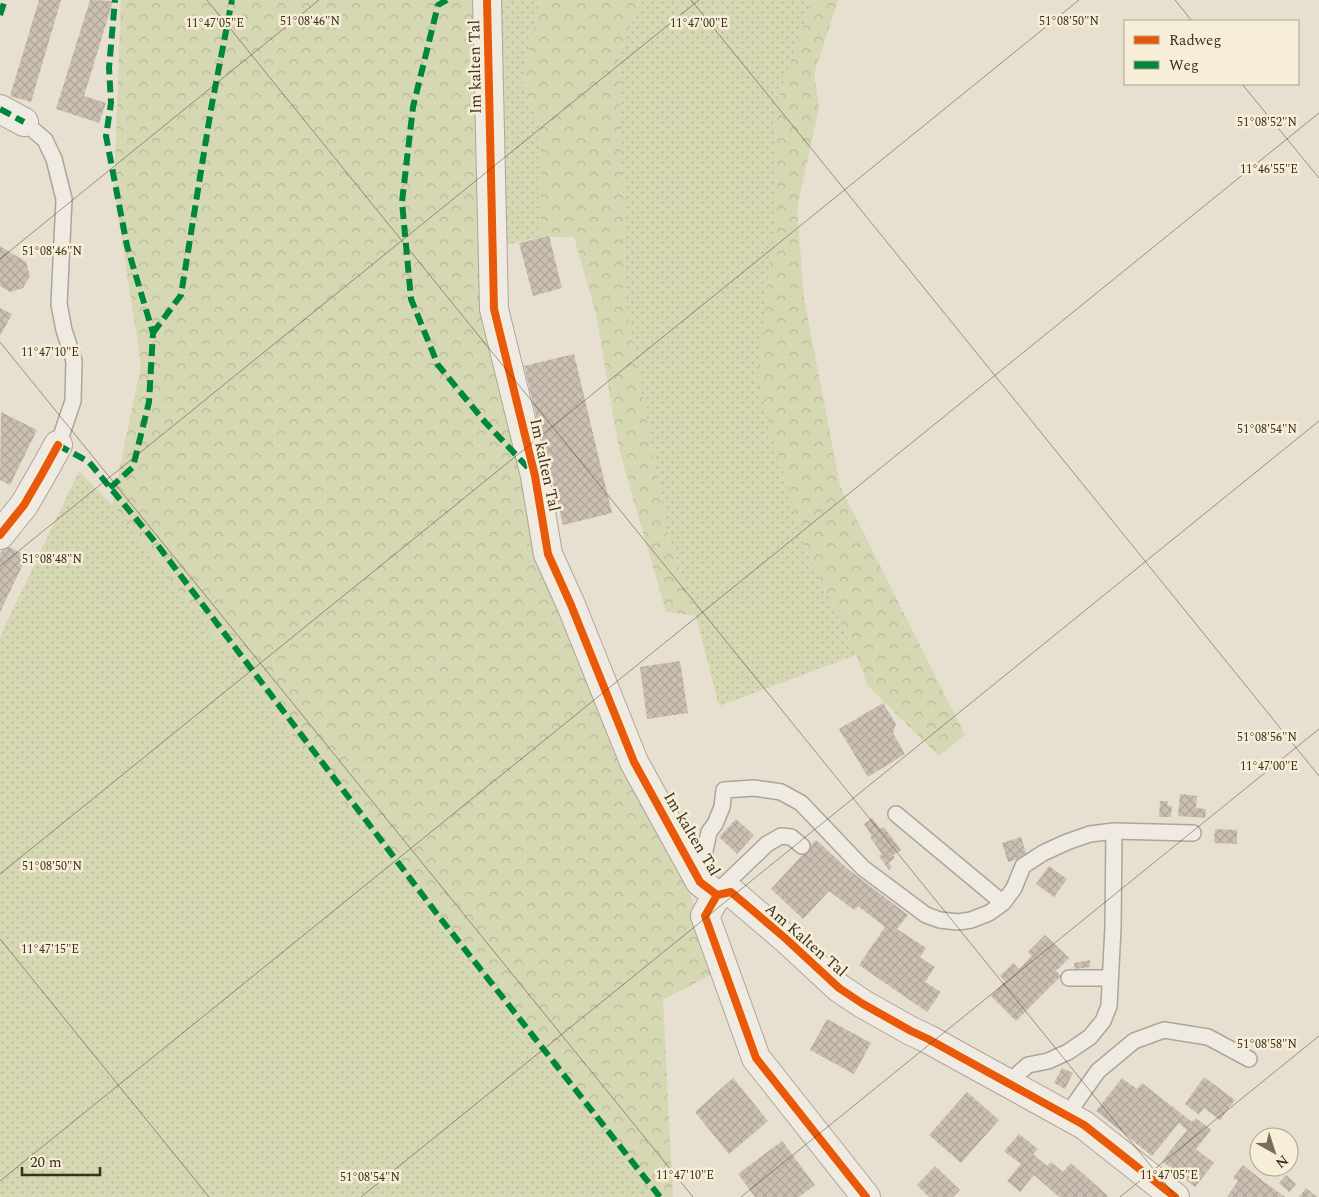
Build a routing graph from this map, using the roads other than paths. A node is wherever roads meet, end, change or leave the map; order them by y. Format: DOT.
graph roads {
  1 [pos="487,0"];
  2 [pos="0,109"];
  3 [pos="24,122"];
  4 [pos="58,445"];
  5 [pos="0,535"];
  6 [pos="896,814"];
  7 [pos="1114,831"];
  8 [pos="1193,833"];
  9 [pos="802,846"];
  10 [pos="710,889"];
  11 [pos="1003,903"];
  12 [pos="1069,978"];
  13 [pos="1110,978"];
  14 [pos="1249,1059"];
  15 [pos="1010,1084"];
  16 [pos="1068,1116"];
  17 [pos="866,1197"];
  18 [pos="1175,1197"];
  1 -- 10 [label="street, Im kalten Tal"];
  2 -- 3 [label="street"];
  3 -- 4 [label="lane"];
  4 -- 5 [label="street"];
  6 -- 11 [label="lane"];
  7 -- 8 [label="lane"];
  7 -- 11 [label="lane"];
  7 -- 13 [label="lane"];
  9 -- 10 [label="lane"];
  10 -- 11 [label="lane"];
  10 -- 15 [label="street, Am Kalten Tal"];
  10 -- 17 [label="street"];
  12 -- 13 [label="lane"];
  13 -- 15 [label="lane"];
  14 -- 16 [label="lane"];
  15 -- 16 [label="street, Am Kalten Tal"];
  16 -- 18 [label="street, Am Kalten Tal"];
}
